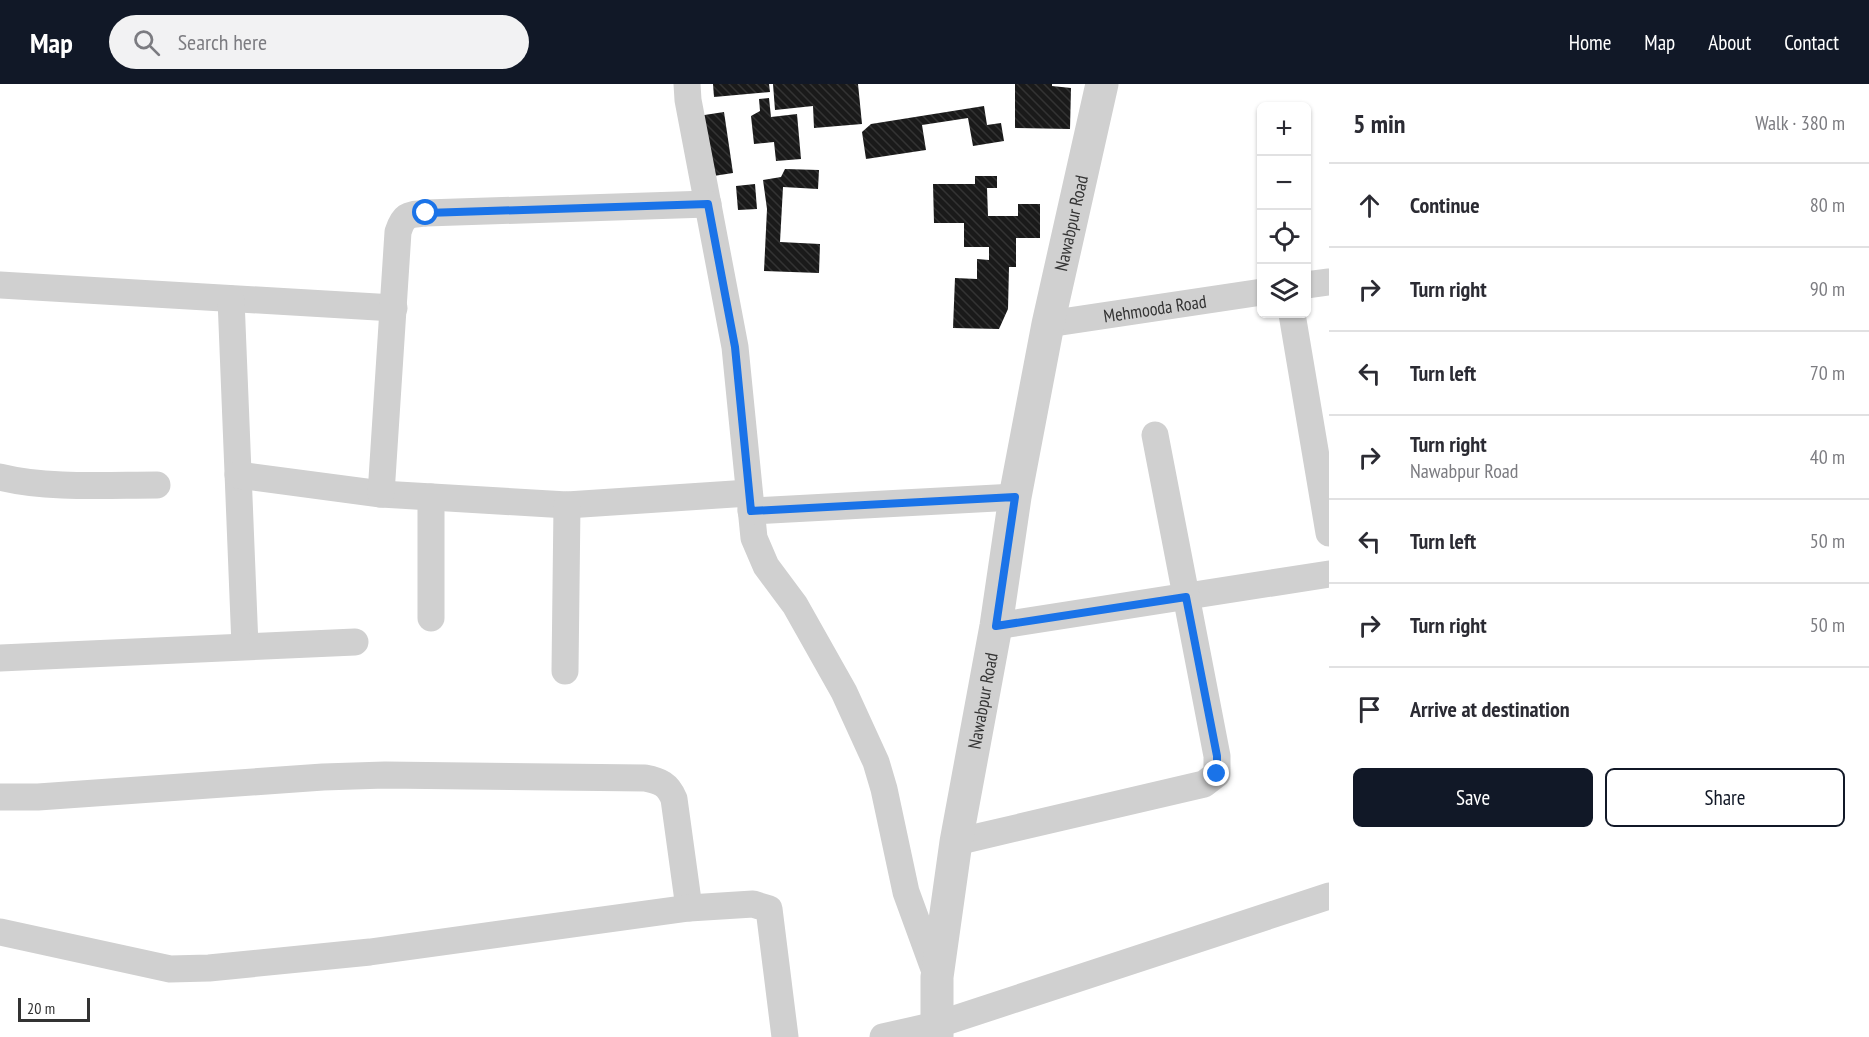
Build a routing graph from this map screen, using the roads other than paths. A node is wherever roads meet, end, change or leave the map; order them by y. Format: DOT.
graph roads {
  1 [pos="687,84"];
  2 [pos="1102,84"];
  3 [pos="708,204"];
  4 [pos="1329,282"];
  5 [pos="1311,284"];
  6 [pos="0,285"];
  7 [pos="1257,293"];
  8 [pos="231,299"];
  9 [pos="394,308"];
  10 [pos="1293,318"];
  11 [pos="1048,324"];
  12 [pos="1155,435"];
  13 [pos="238,475"];
  14 [pos="0,477"];
  15 [pos="158,485"];
  16 [pos="381,494"];
  17 [pos="431,496"];
  18 [pos="1015,497"];
  19 [pos="750,502"];
  20 [pos="567,505"];
  21 [pos="1329,533"];
  22 [pos="1329,574"];
  23 [pos="1186,597"];
  24 [pos="431,618"];
  25 [pos="996,626"];
  26 [pos="355,642"];
  27 [pos="245,646"];
  28 [pos="0,658"];
  29 [pos="565,671"];
  30 [pos="0,797"];
  31 [pos="956,842"];
  32 [pos="1329,896"];
  33 [pos="689,908"];
  34 [pos="0,932"];
  35 [pos="937,977"];
  36 [pos="937,1031"];
  37 [pos="785,1037"];
  38 [pos="883,1037"];
  1 -- 3 [label="street"];
  2 -- 11 [label="street, Nawabpur Road"];
  3 -- 9 [label="street"];
  3 -- 19 [label="street"];
  4 -- 5 [label="street"];
  6 -- 8 [label="street"];
  7 -- 11 [label="street, Mehmooda Road"];
  8 -- 9 [label="street"];
  8 -- 13 [label="street"];
  9 -- 16 [label="street"];
  10 -- 21 [label="street"];
  11 -- 18 [label="street, Nawabpur Road"];
  12 -- 23 [label="street"];
  13 -- 16 [label="street"];
  13 -- 27 [label="street"];
  14 -- 15 [label="street"];
  16 -- 17 [label="street"];
  17 -- 20 [label="street"];
  17 -- 24 [label="street"];
  18 -- 19 [label="street"];
  18 -- 25 [label="street, Nawabpur Road"];
  19 -- 20 [label="street"];
  19 -- 35 [label="street"];
  20 -- 29 [label="street"];
  22 -- 23 [label="street"];
  23 -- 25 [label="street"];
  23 -- 31 [label="street"];
  25 -- 31 [label="street, Nawabpur Road"];
  26 -- 27 [label="street"];
  27 -- 28 [label="street"];
  30 -- 33 [label="street"];
  31 -- 35 [label="street, Nawabpur Road"];
  32 -- 36 [label="street"];
  33 -- 34 [label="street"];
  33 -- 37 [label="street"];
  35 -- 36 [label="street, Nawabpur Road"];
  36 -- 38 [label="street"];
}
